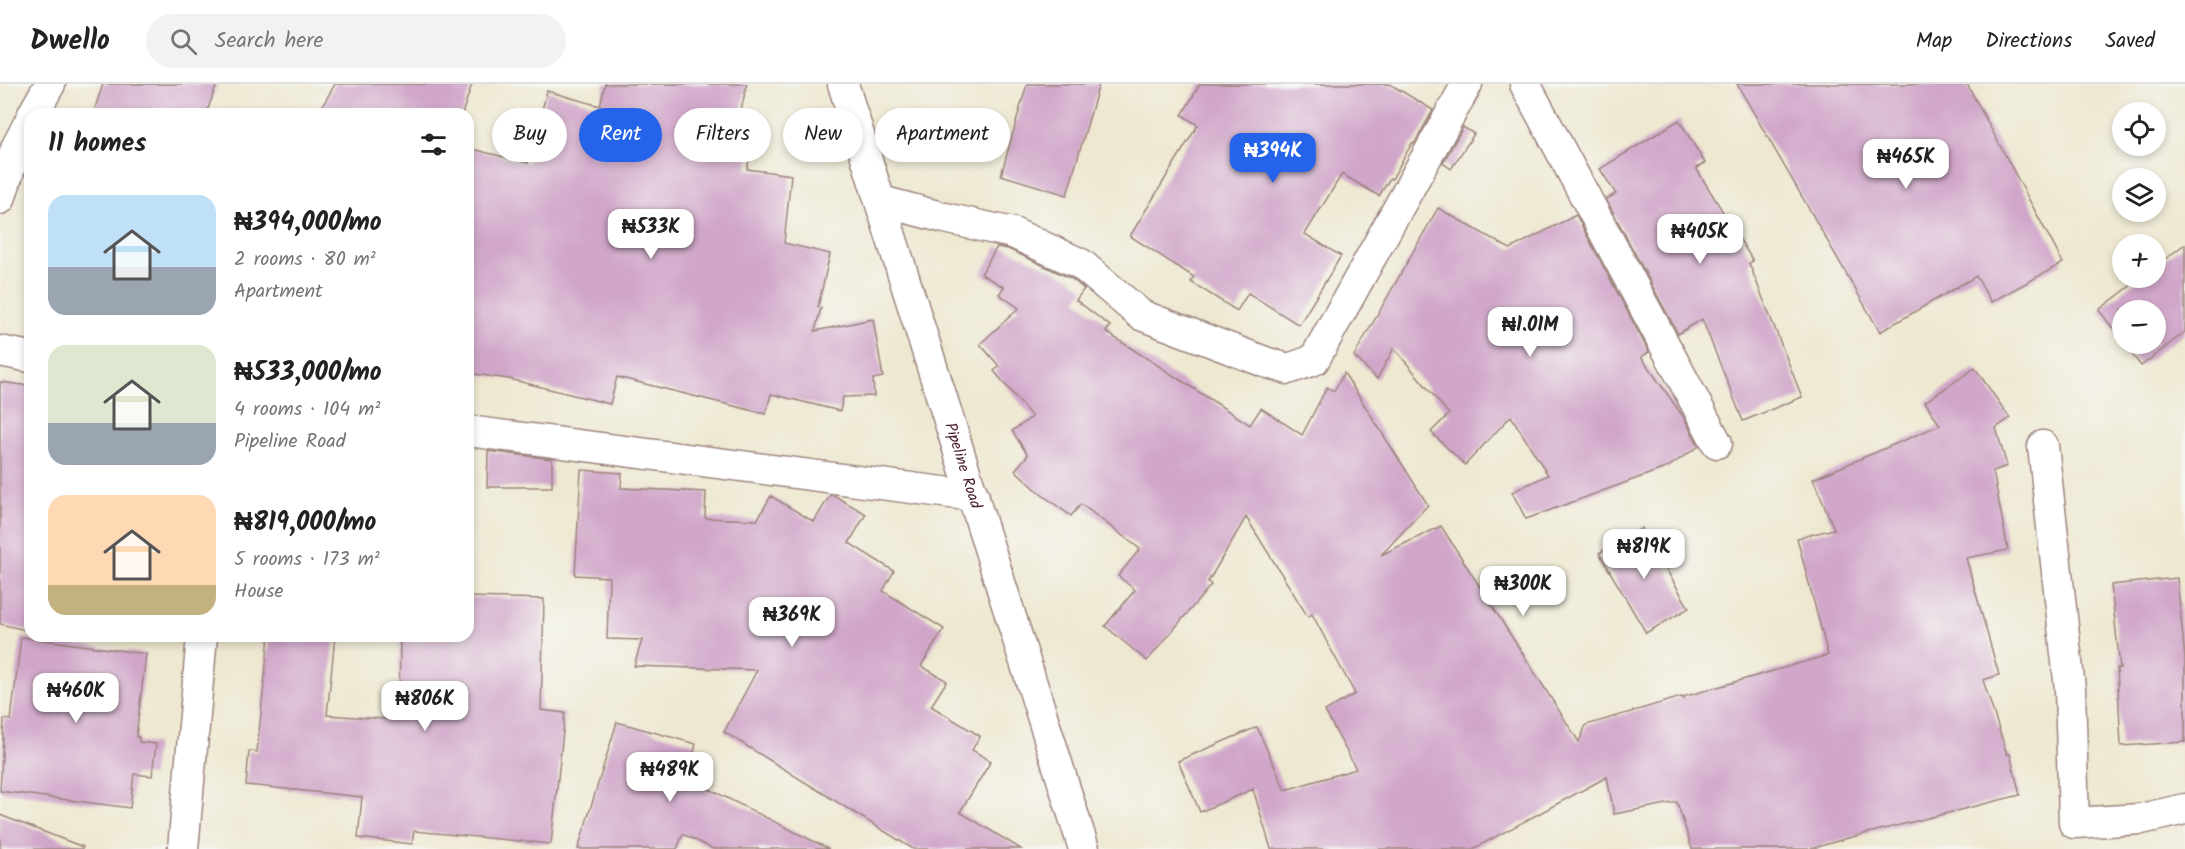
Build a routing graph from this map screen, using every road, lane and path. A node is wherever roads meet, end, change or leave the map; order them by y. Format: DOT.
graph roads {
  1 [pos="50,84"];
  2 [pos="843,84"];
  3 [pos="1467,84"];
  4 [pos="1525,84"];
  5 [pos="36,108"];
  6 [pos="24,133"];
  7 [pos="0,199"];
  8 [pos="881,201"];
  9 [pos="0,351"];
  10 [pos="24,356"];
  11 [pos="474,432"];
  12 [pos="1717,443"];
  13 [pos="2043,446"];
  14 [pos="974,496"];
  15 [pos="201,642"];
  16 [pos="2185,809"];
  17 [pos="183,849"];
  18 [pos="1084,849"];
  1 -- 5 [label="street"];
  2 -- 8 [label="street, Pipeline Road"];
  3 -- 8 [label="street"];
  4 -- 12 [label="street"];
  6 -- 7 [label="street"];
  8 -- 14 [label="street, Pipeline Road"];
  9 -- 10 [label="street"];
  11 -- 14 [label="street"];
  13 -- 16 [label="street"];
  14 -- 18 [label="street, Pipeline Road"];
  15 -- 17 [label="street"];
}
